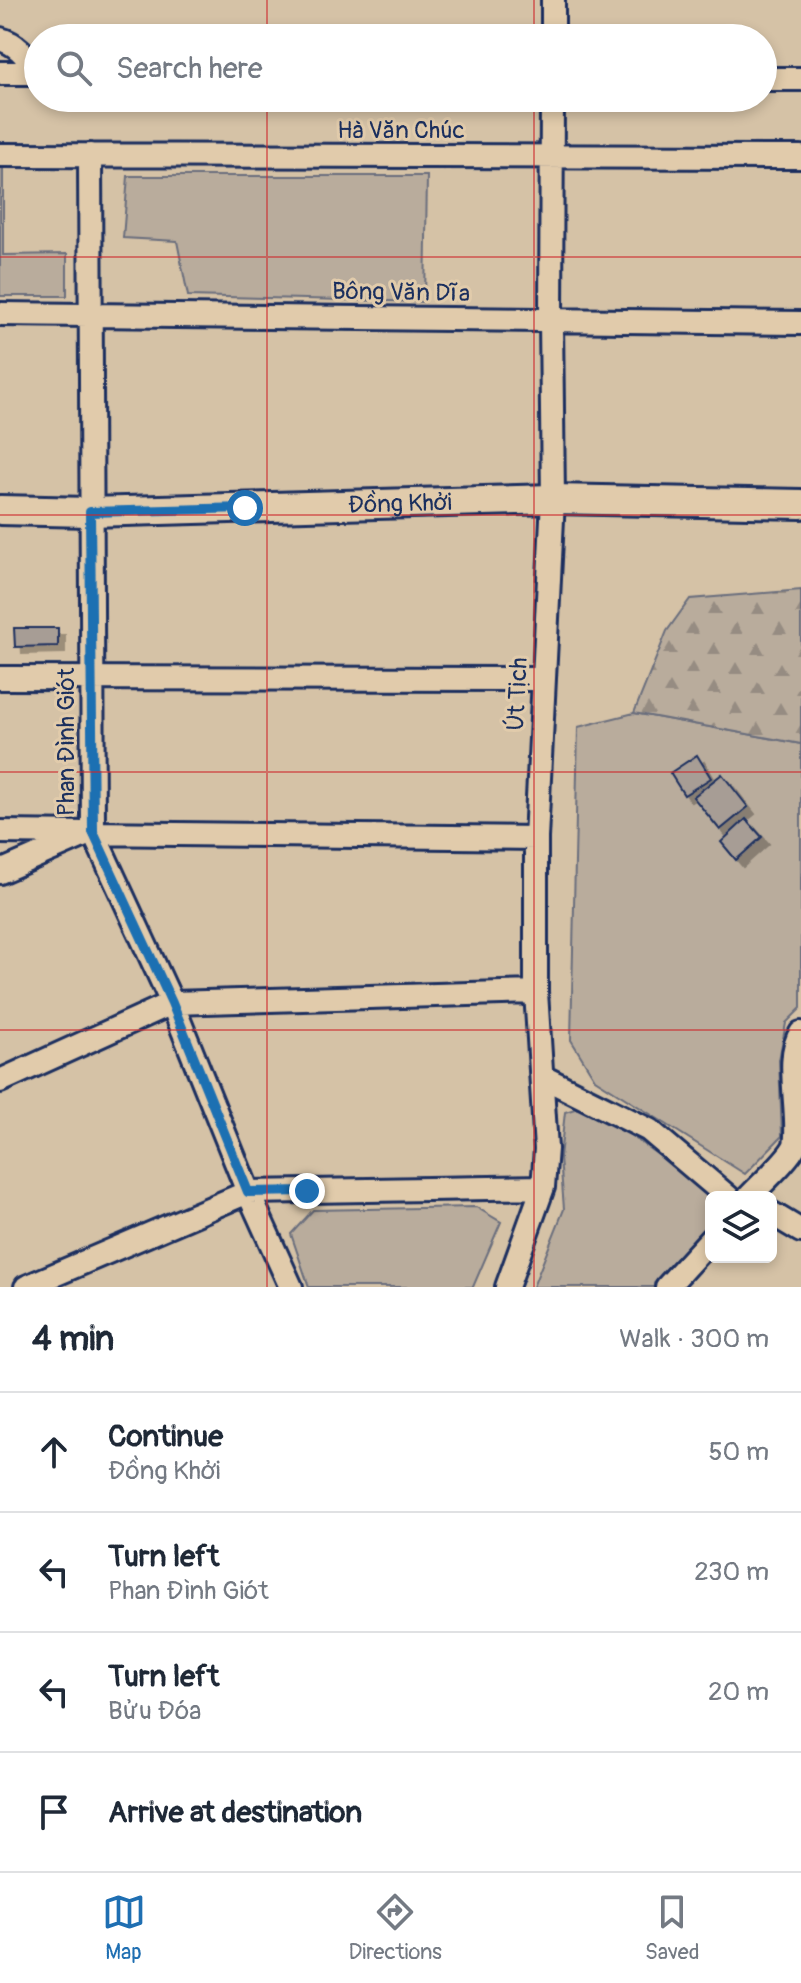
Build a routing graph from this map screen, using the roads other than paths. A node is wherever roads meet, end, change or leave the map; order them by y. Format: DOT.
graph roads {
  1 [pos="553,0"];
  2 [pos="553,24"];
  3 [pos="0,39"];
  4 [pos="24,52"];
  5 [pos="0,73"];
  6 [pos="24,73"];
  7 [pos="777,79"];
  8 [pos="801,79"];
  9 [pos="552,112"];
  10 [pos="0,155"];
  11 [pos="90,155"];
  12 [pos="551,156"];
  13 [pos="801,157"];
  14 [pos="0,314"];
  15 [pos="90,315"];
  16 [pos="551,320"];
  17 [pos="801,323"];
  18 [pos="553,499"];
  19 [pos="801,504"];
  20 [pos="0,510"];
  21 [pos="90,512"];
  22 [pos="0,678"];
  23 [pos="544,679"];
  24 [pos="92,680"];
  25 [pos="0,832"];
  26 [pos="93,832"];
  27 [pos="536,838"];
  28 [pos="0,872"];
  29 [pos="536,992"];
  30 [pos="172,1003"];
  31 [pos="801,1033"];
  32 [pos="543,1077"];
  33 [pos="0,1081"];
  34 [pos="543,1187"];
  35 [pos="721,1191"];
  36 [pos="755,1191"];
  37 [pos="248,1192"];
  38 [pos="777,1217"];
  39 [pos="801,1231"];
  40 [pos="705,1246"];
  41 [pos="26,1287"];
  42 [pos="291,1287"];
  43 [pos="507,1287"];
  44 [pos="667,1287"];
  1 -- 2 [label="street"];
  3 -- 4 [label="street"];
  5 -- 6 [label="street"];
  7 -- 8 [label="street"];
  9 -- 12 [label="street, Út Tịch"];
  10 -- 11 [label="street, Hà Văn Chúc"];
  11 -- 12 [label="street, Hà Văn Chúc"];
  11 -- 15 [label="street, Phan Đình Giót"];
  12 -- 13 [label="street, Hà Văn Chúc"];
  12 -- 16 [label="street, Út Tịch"];
  14 -- 15 [label="street, Bông Văn Dĩa"];
  15 -- 16 [label="street, Bông Văn Dĩa"];
  15 -- 21 [label="street, Phan Đình Giót"];
  16 -- 17 [label="street, Bông Văn Dĩa"];
  16 -- 18 [label="street, Út Tịch"];
  18 -- 19 [label="street, Đồng Khởi"];
  18 -- 21 [label="street, Đồng Khởi"];
  18 -- 23 [label="street, Út Tịch"];
  20 -- 21 [label="street, Đồng Khởi"];
  21 -- 24 [label="street, Phan Đình Giót"];
  22 -- 24 [label="street"];
  23 -- 24 [label="street"];
  23 -- 27 [label="street, Út Tịch"];
  24 -- 26 [label="street, Phan Đình Giót"];
  25 -- 26 [label="street"];
  26 -- 27 [label="street"];
  26 -- 28 [label="street"];
  26 -- 30 [label="street, Phan Đình Giót"];
  27 -- 29 [label="street, Út Tịch"];
  29 -- 30 [label="street"];
  29 -- 32 [label="street, Út Tịch"];
  30 -- 33 [label="street"];
  30 -- 37 [label="street, Phan Đình Giót"];
  31 -- 36 [label="street"];
  32 -- 34 [label="street, Út Tịch"];
  32 -- 35 [label="street"];
  34 -- 37 [label="street"];
  34 -- 43 [label="street, Út Tịch"];
  37 -- 41 [label="street"];
  37 -- 42 [label="street, Phan Đình Giót"];
  38 -- 39 [label="street"];
  40 -- 44 [label="street"];
}
